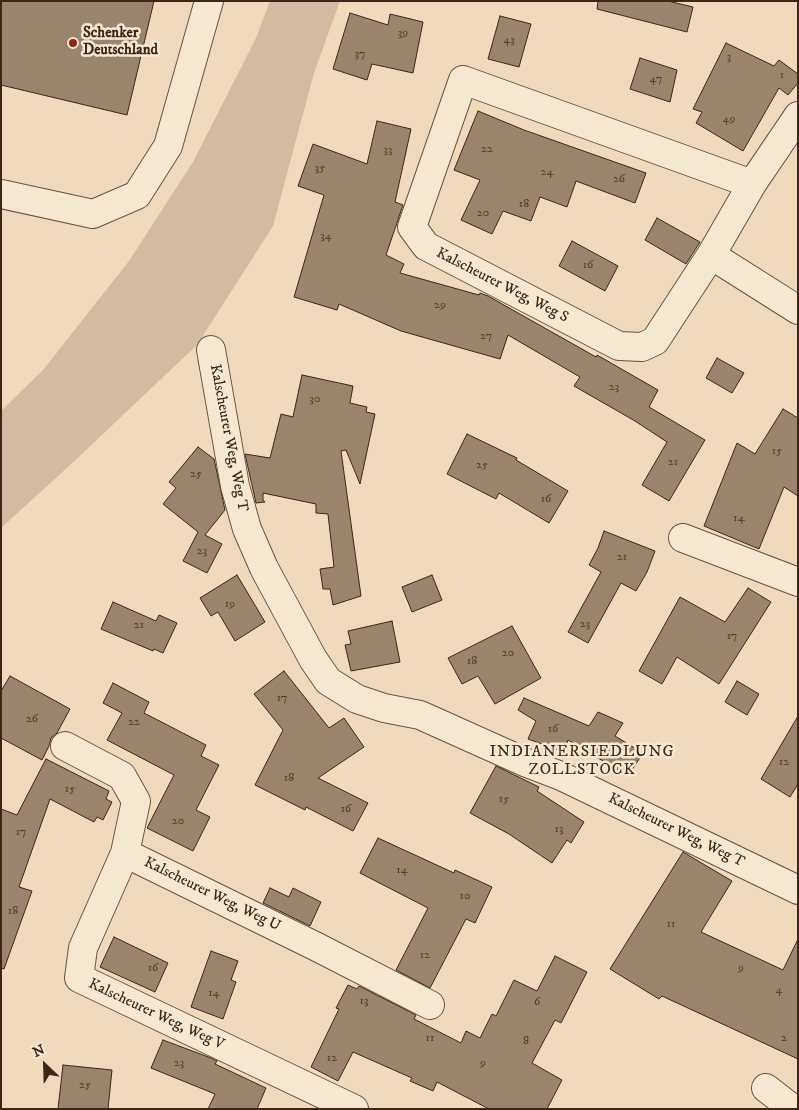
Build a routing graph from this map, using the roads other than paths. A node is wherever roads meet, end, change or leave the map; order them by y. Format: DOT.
graph roads {
  1 [pos="209,1"];
  2 [pos="798,116"];
  3 [pos="752,184"];
  4 [pos="1,194"];
  5 [pos="711,255"];
  6 [pos="798,310"];
  7 [pos="211,350"];
  8 [pos="683,538"];
  9 [pos="798,582"];
  10 [pos="64,746"];
  11 [pos="125,853"];
  12 [pos="798,890"];
  13 [pos="430,1005"];
  14 [pos="766,1088"];
  15 [pos="354,1109"];
  16 [pos="793,1109"];
  1 -- 4 [label="street"];
  2 -- 3 [label="street, Kalscheurer Weg, Weg S"];
  3 -- 5 [label="street, Kalscheurer Weg, Weg S"];
  3 -- 5 [label="street, Kalscheurer Weg, Weg S"];
  5 -- 6 [label="street"];
  7 -- 12 [label="street, Kalscheurer Weg, Weg T"];
  8 -- 9 [label="street"];
  10 -- 11 [label="street, Kalscheurer Weg, Weg U"];
  11 -- 13 [label="street, Kalscheurer Weg, Weg U"];
  11 -- 15 [label="street, Kalscheurer Weg, Weg V"];
  14 -- 16 [label="street"];
}
